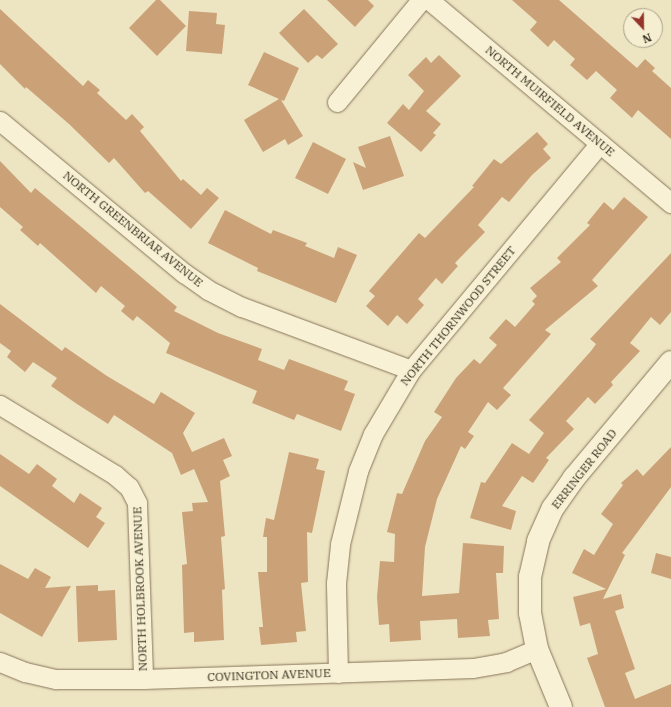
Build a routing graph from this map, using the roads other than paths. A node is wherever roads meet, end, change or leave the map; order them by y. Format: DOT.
graph roads {
  1 [pos="421,0"];
  2 [pos="429,0"];
  3 [pos="337,102"];
  4 [pos="0,121"];
  5 [pos="600,144"];
  6 [pos="671,203"];
  7 [pos="671,362"];
  8 [pos="411,370"];
  9 [pos="0,404"];
  10 [pos="537,649"];
  11 [pos="0,662"];
  12 [pos="338,673"];
  13 [pos="143,679"];
  14 [pos="560,707"];
  1 -- 3 [label="street"];
  2 -- 5 [label="street, NORTH MUIRFIELD AVENUE"];
  4 -- 8 [label="street, NORTH GREENBRIAR AVENUE"];
  5 -- 6 [label="street, NORTH MUIRFIELD AVENUE"];
  5 -- 8 [label="street, NORTH THORNWOOD STREET"];
  7 -- 10 [label="street, ERRINGER ROAD"];
  8 -- 12 [label="street, NORTH THORNWOOD STREET"];
  9 -- 13 [label="street, NORTH HOLBROOK AVENUE"];
  10 -- 12 [label="street, COVINGTON AVENUE"];
  10 -- 14 [label="street, ERRINGER ROAD"];
  11 -- 13 [label="street, COVINGTON AVENUE"];
  12 -- 13 [label="street, COVINGTON AVENUE"];
}
